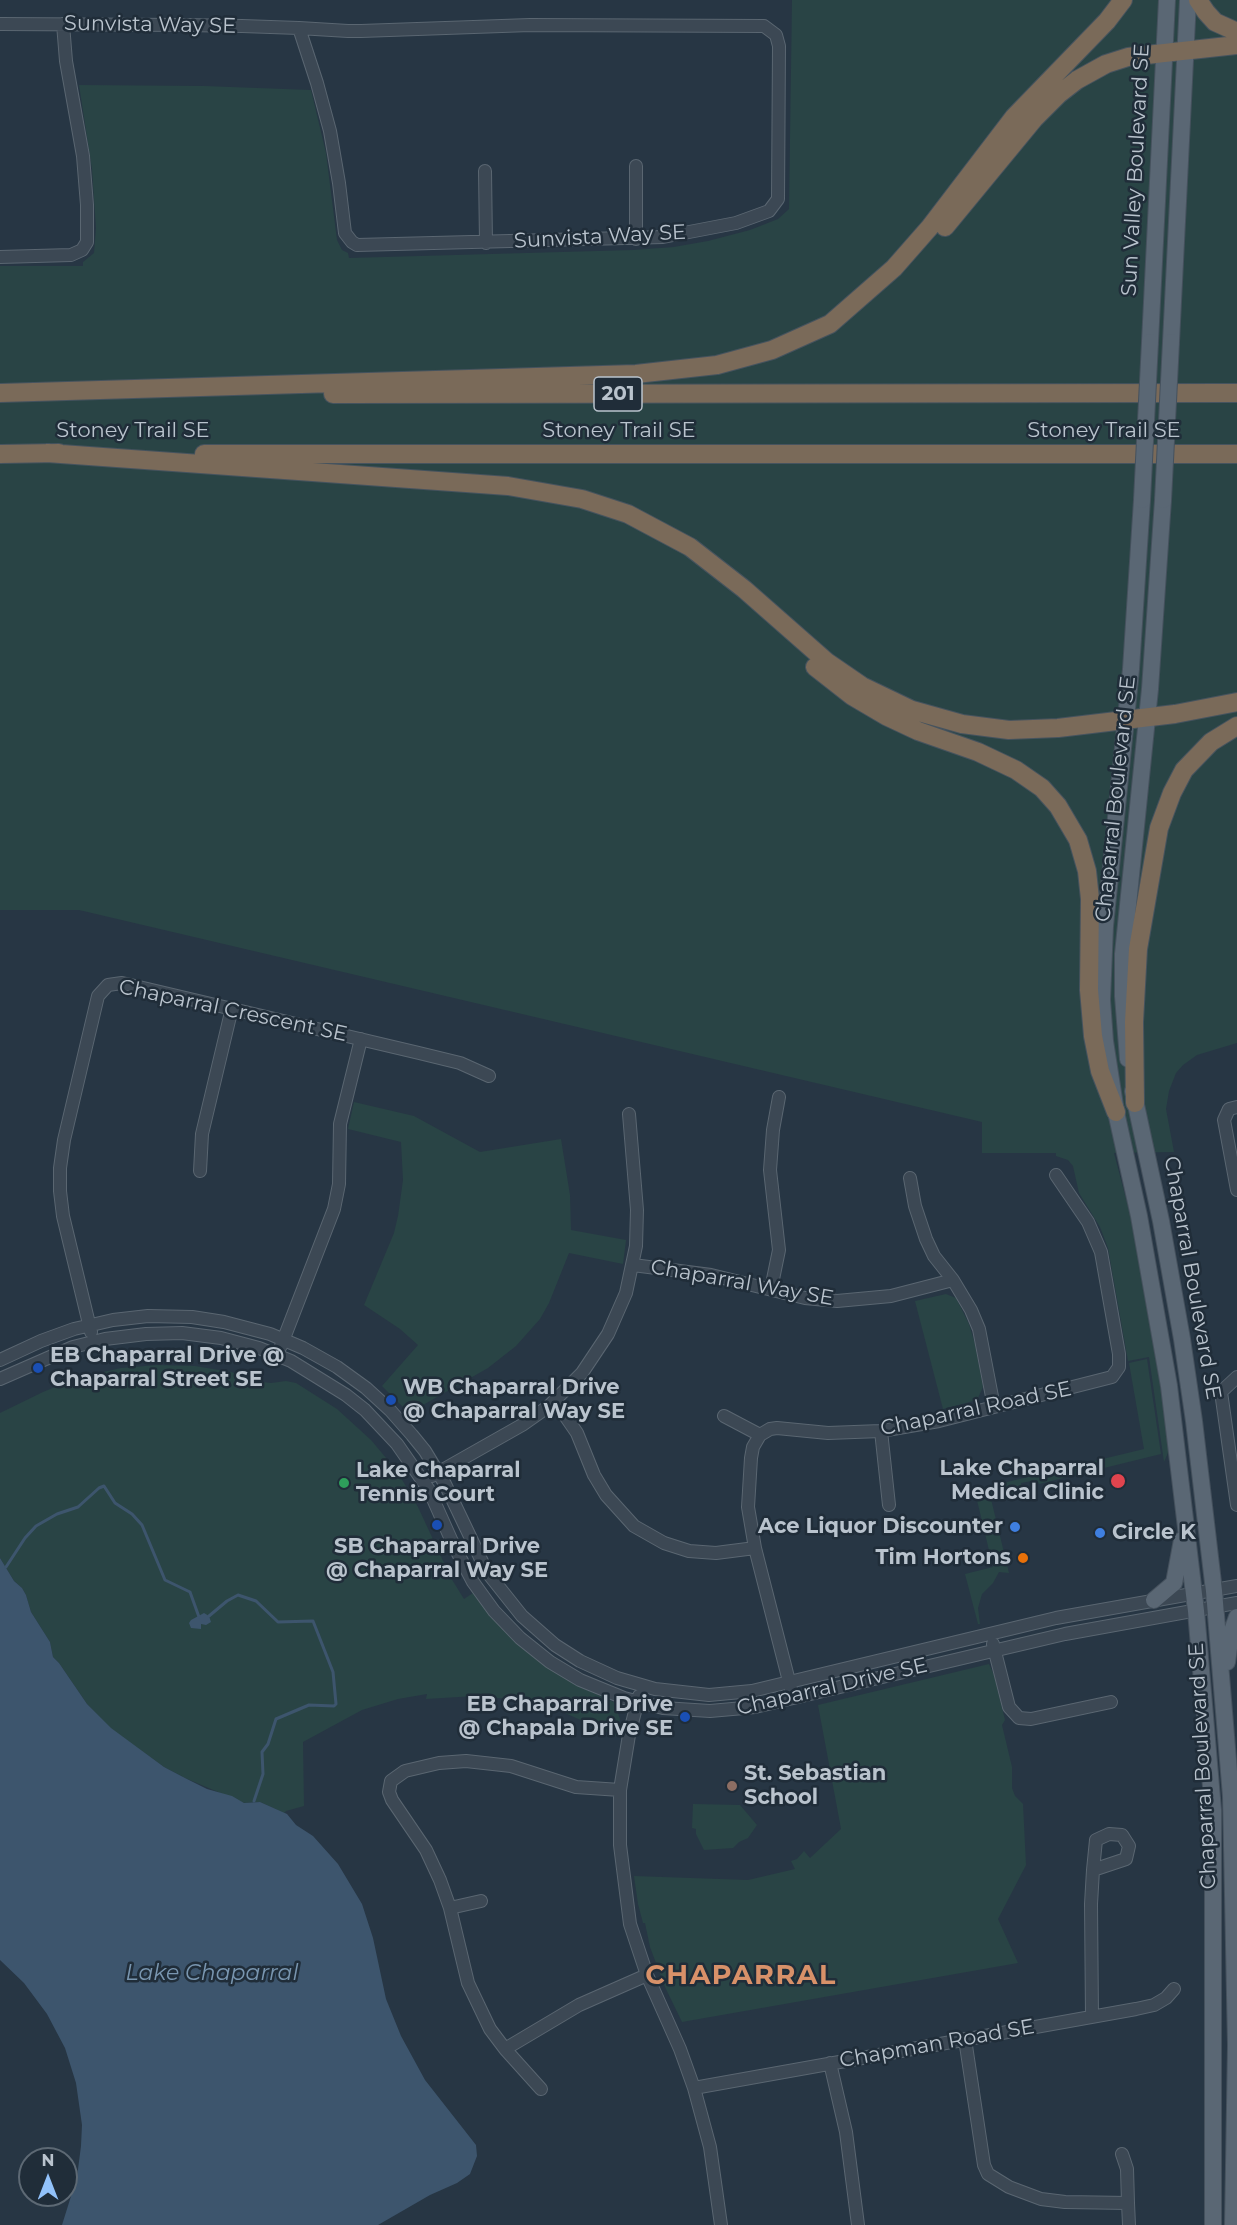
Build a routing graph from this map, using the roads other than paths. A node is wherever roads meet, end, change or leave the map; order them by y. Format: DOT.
graph roads {
  1 [pos="1123,0"];
  2 [pos="1167,0"];
  3 [pos="1188,0"];
  4 [pos="1198,0"];
  5 [pos="0,24"];
  6 [pos="63,24"];
  7 [pos="299,28"];
  8 [pos="1237,32"];
  9 [pos="1237,45"];
  10 [pos="1185,50"];
  11 [pos="1165,51"];
  12 [pos="636,166"];
  13 [pos="485,171"];
  14 [pos="636,239"];
  15 [pos="486,243"];
  16 [pos="0,257"];
  17 [pos="830,324"];
  18 [pos="1150,342"];
  19 [pos="1171,342"];
  20 [pos="1237,393"];
  21 [pos="0,394"];
  22 [pos="47,453"];
  23 [pos="0,454"];
  24 [pos="1237,454"];
  25 [pos="700,554"];
  26 [pos="1237,702"];
  27 [pos="1148,717"];
  28 [pos="1127,720"];
  29 [pos="1237,726"];
  30 [pos="232,1008"];
  31 [pos="361,1039"];
  32 [pos="489,1076"];
  33 [pos="779,1097"];
  34 [pos="1135,1103"];
  35 [pos="1237,1107"];
  36 [pos="1116,1112"];
  37 [pos="629,1114"];
  38 [pos="200,1171"];
  39 [pos="1056,1174"];
  40 [pos="910,1178"];
  41 [pos="1237,1190"];
  42 [pos="633,1265"];
  43 [pos="953,1280"];
  44 [pos="771,1289"];
  45 [pos="89,1325"];
  46 [pos="283,1339"];
  47 [pos="93,1341"];
  48 [pos="277,1355"];
  49 [pos="0,1360"];
  50 [pos="1237,1377"];
  51 [pos="0,1379"];
  52 [pos="555,1401"];
  53 [pos="994,1407"];
  54 [pos="724,1416"];
  55 [pos="881,1431"];
  56 [pos="760,1435"];
  57 [pos="438,1473"];
  58 [pos="424,1482"];
  59 [pos="889,1505"];
  60 [pos="1237,1505"];
  61 [pos="1186,1519"];
  62 [pos="755,1548"];
  63 [pos="1237,1586"];
  64 [pos="1214,1599"];
  65 [pos="1154,1600"];
  66 [pos="1195,1603"];
  67 [pos="1237,1604"];
  68 [pos="1237,1617"];
  69 [pos="990,1634"];
  70 [pos="994,1650"];
  71 [pos="789,1683"];
  72 [pos="642,1686"];
  73 [pos="794,1699"];
  74 [pos="1223,1699"];
  75 [pos="638,1702"];
  76 [pos="1111,1702"];
  77 [pos="620,1790"];
  78 [pos="1093,1870"];
  79 [pos="481,1901"];
  80 [pos="450,1908"];
  81 [pos="647,1975"];
  82 [pos="1174,1989"];
  83 [pos="1092,2017"];
  84 [pos="965,2039"];
  85 [pos="505,2049"];
  86 [pos="830,2063"];
  87 [pos="694,2088"];
  88 [pos="541,2089"];
  89 [pos="1122,2154"];
  90 [pos="1128,2203"];
  91 [pos="721,2225"];
  92 [pos="858,2225"];
  93 [pos="1129,2225"];
  94 [pos="1213,2225"];
  95 [pos="1233,2225"];
  1 -- 17 [label="highway"];
  2 -- 11 [label="main road, Sun Valley Boulevard SE"];
  3 -- 10 [label="main road, Sun Valley Boulevard SE"];
  4 -- 8 [label="highway"];
  5 -- 6 [label="street, Sunvista Way SE"];
  6 -- 7 [label="street, Sunvista Way SE"];
  6 -- 16 [label="street"];
  7 -- 14 [label="street, Sunvista Way SE"];
  7 -- 15 [label="street, Sunvista Way SE"];
  9 -- 10 [label="highway"];
  10 -- 11 [label="highway"];
  10 -- 19 [label="main road, Sun Valley Boulevard SE"];
  11 -- 17 [label="highway"];
  11 -- 18 [label="main road, Sun Valley Boulevard SE"];
  12 -- 14 [label="street"];
  13 -- 15 [label="street"];
  14 -- 15 [label="street, Sunvista Way SE"];
  17 -- 21 [label="highway"];
  18 -- 28 [label="main road, Chaparral Boulevard SE, bridge"];
  19 -- 27 [label="main road, Chaparral Boulevard SE, bridge"];
  20 -- 21 [label="highway, Stoney Trail SE / 201"];
  22 -- 23 [label="highway, Stoney Trail SE"];
  22 -- 24 [label="highway, Stoney Trail SE"];
  22 -- 25 [label="highway"];
  25 -- 28 [label="highway"];
  25 -- 36 [label="highway"];
  26 -- 27 [label="highway"];
  27 -- 28 [label="highway"];
  27 -- 34 [label="main road, Chaparral Boulevard SE"];
  28 -- 36 [label="main road, Chaparral Boulevard SE"];
  29 -- 34 [label="highway"];
  30 -- 31 [label="street, Chaparral Crescent SE"];
  30 -- 38 [label="street"];
  30 -- 45 [label="street, Chaparral Crescent SE"];
  31 -- 32 [label="street"];
  31 -- 46 [label="street, Chaparral Crescent SE"];
  33 -- 44 [label="street"];
  34 -- 64 [label="main road, Chaparral Boulevard SE"];
  35 -- 41 [label="street"];
  36 -- 61 [label="main road, Chaparral Boulevard SE"];
  37 -- 42 [label="street"];
  39 -- 53 [label="street, Chaparral Road SE"];
  40 -- 43 [label="street"];
  42 -- 44 [label="street, Chaparral Way SE"];
  42 -- 52 [label="street, Chaparral Way SE"];
  43 -- 44 [label="street, Chaparral Way SE"];
  43 -- 53 [label="street"];
  45 -- 46 [label="street, Chaparral Drive SE"];
  45 -- 47 [label="street, Chaparral Crescent SE"];
  45 -- 49 [label="street, Chaparral Drive SE"];
  46 -- 48 [label="street, Chaparral Crescent SE"];
  46 -- 57 [label="street, Chaparral Drive SE"];
  47 -- 48 [label="street, Chaparral Drive SE"];
  47 -- 51 [label="street, Chaparral Drive SE"];
  48 -- 58 [label="street, Chaparral Drive SE"];
  50 -- 60 [label="street"];
  52 -- 57 [label="street, Chaparral Way SE"];
  52 -- 62 [label="street"];
  53 -- 55 [label="street, Chaparral Road SE"];
  54 -- 56 [label="street"];
  55 -- 56 [label="street, Chaparral Road SE"];
  55 -- 59 [label="street"];
  56 -- 62 [label="street"];
  57 -- 58 [label="street, Chaparral Way SE"];
  57 -- 72 [label="street, Chaparral Drive SE"];
  58 -- 75 [label="street, Chaparral Drive SE"];
  61 -- 65 [label="main road"];
  61 -- 66 [label="main road, Chaparral Boulevard SE"];
  62 -- 71 [label="street"];
  63 -- 64 [label="street"];
  64 -- 66 [label="street, Chaparral Drive SE"];
  64 -- 67 [label="street"];
  64 -- 74 [label="main road, Chaparral Boulevard SE"];
  65 -- 66 [label="street, Chaparral Drive SE"];
  65 -- 69 [label="street, Chaparral Drive SE"];
  66 -- 70 [label="street, Chaparral Drive SE"];
  66 -- 94 [label="main road, Chaparral Boulevard SE"];
  68 -- 74 [label="main road"];
  69 -- 70 [label="street"];
  69 -- 71 [label="street, Chaparral Drive SE"];
  70 -- 73 [label="street, Chaparral Drive SE"];
  70 -- 76 [label="street"];
  71 -- 72 [label="street, Chaparral Drive SE"];
  71 -- 73 [label="street"];
  72 -- 75 [label="street"];
  73 -- 75 [label="street, Chaparral Drive SE"];
  74 -- 95 [label="main road, Chaparral Boulevard SE"];
  75 -- 77 [label="street"];
  77 -- 80 [label="street"];
  77 -- 81 [label="street"];
  78 -- 83 [label="street"];
  79 -- 80 [label="street"];
  80 -- 85 [label="street"];
  81 -- 85 [label="street"];
  81 -- 87 [label="street"];
  82 -- 83 [label="street, Chapman Road SE"];
  83 -- 84 [label="street, Chapman Road SE"];
  84 -- 86 [label="street, Chapman Road SE"];
  84 -- 90 [label="street"];
  85 -- 88 [label="street"];
  86 -- 87 [label="street, Chapman Road SE"];
  86 -- 92 [label="street"];
  87 -- 91 [label="street"];
  89 -- 90 [label="street"];
  90 -- 93 [label="street"];
}
